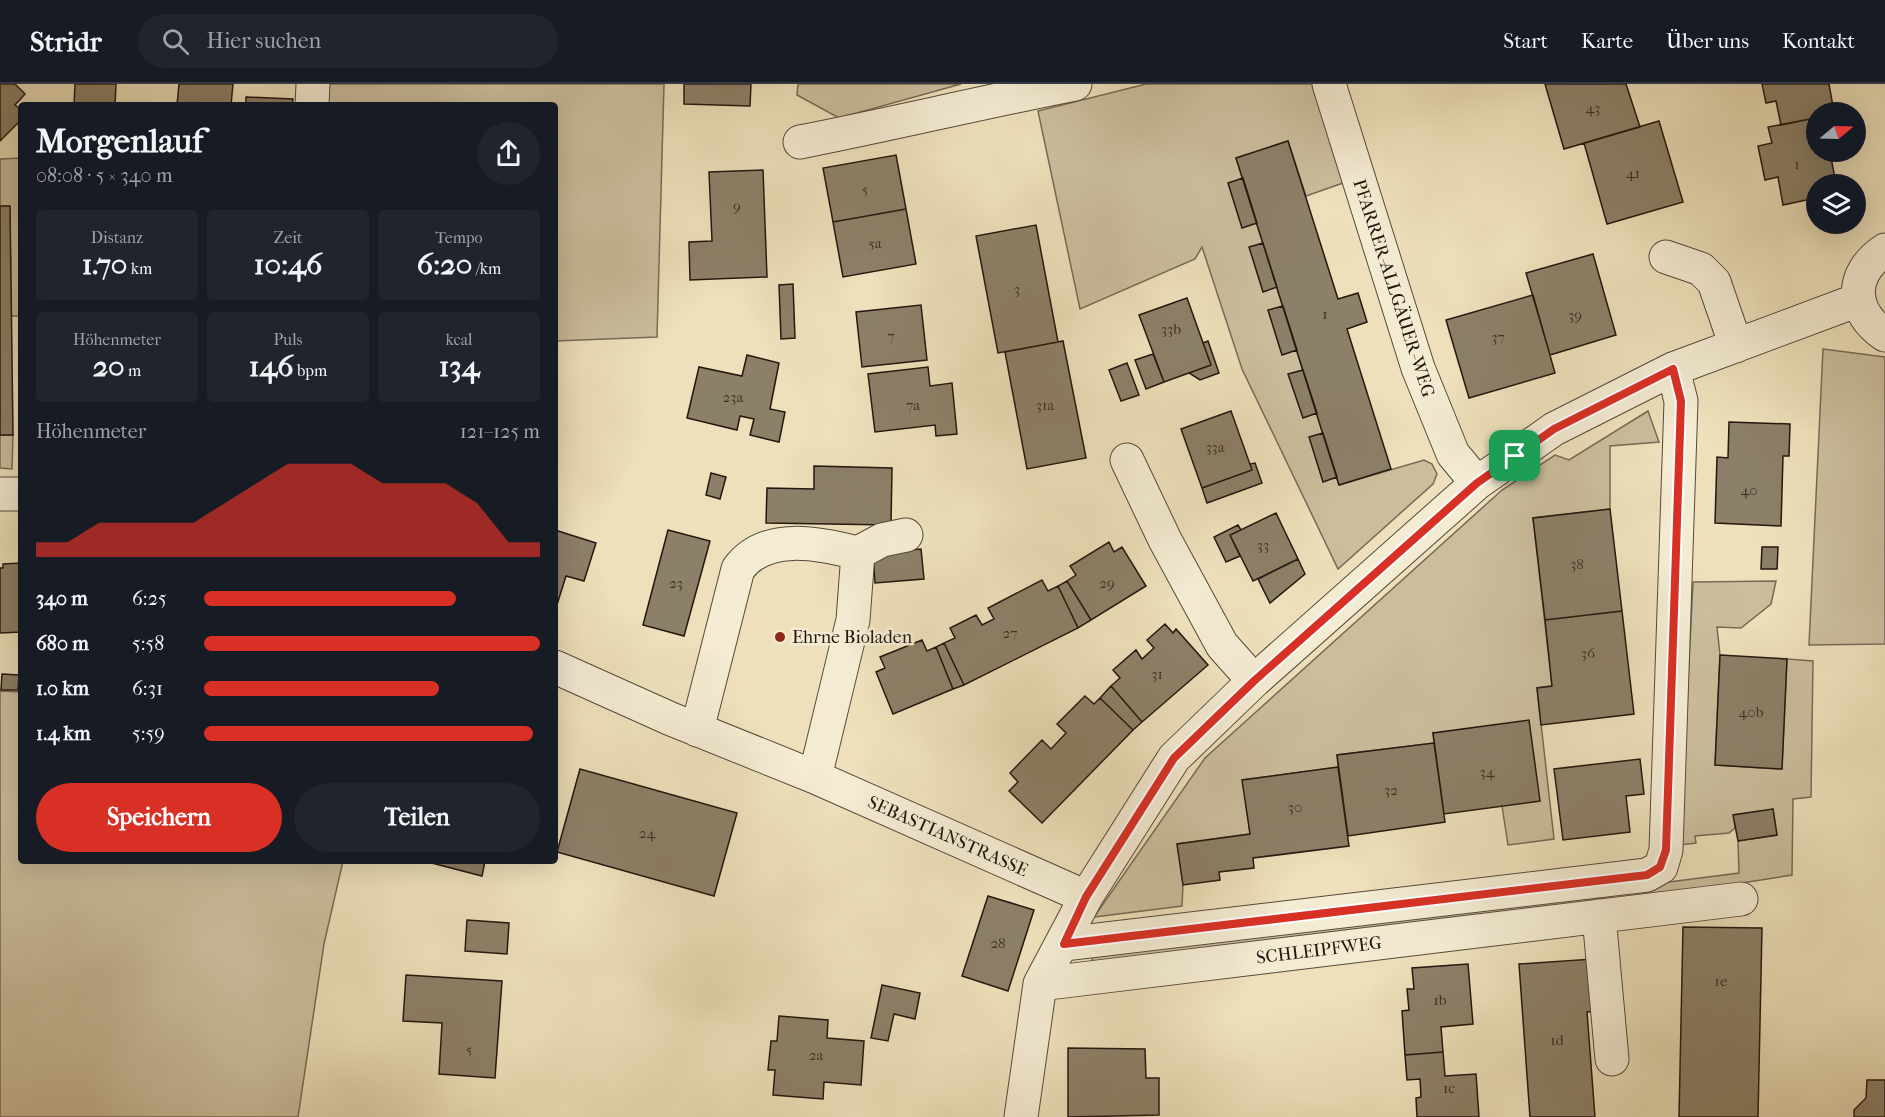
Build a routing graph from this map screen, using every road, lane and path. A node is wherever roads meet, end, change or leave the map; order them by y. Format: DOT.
graph roads {
  1 [pos="313,84"];
  2 [pos="1075,84"];
  3 [pos="1329,84"];
  4 [pos="978,94"];
  5 [pos="312,102"];
  6 [pos="800,142"];
  7 [pos="1885,250"];
  8 [pos="1666,257"];
  9 [pos="1858,300"];
  10 [pos="1885,335"];
  11 [pos="1736,346"];
  12 [pos="1673,369"];
  13 [pos="1127,460"];
  14 [pos="1477,483"];
  15 [pos="0,494"];
  16 [pos="18,494"];
  17 [pos="906,535"];
  18 [pos="858,553"];
  19 [pos="558,669"];
  20 [pos="1254,681"];
  21 [pos="697,730"];
  22 [pos="814,777"];
  23 [pos="1086,897"];
  24 [pos="1741,899"];
  25 [pos="1599,916"];
  26 [pos="1064,944"];
  27 [pos="1040,984"];
  28 [pos="1612,1059"];
  29 [pos="1021,1117"];
  1 -- 5 [label="street"];
  2 -- 4 [label="street"];
  3 -- 14 [label="street, PFARRER-ALLGÄUER-WEG"];
  4 -- 6 [label="street"];
  7 -- 9 [label="street"];
  8 -- 11 [label="street"];
  9 -- 10 [label="street"];
  9 -- 11 [label="street"];
  11 -- 12 [label="street"];
  12 -- 14 [label="street"];
  12 -- 26 [label="street"];
  13 -- 20 [label="street"];
  14 -- 20 [label="street"];
  15 -- 16 [label="street"];
  17 -- 18 [label="street"];
  18 -- 21 [label="street"];
  18 -- 22 [label="street"];
  19 -- 21 [label="street, SEBASTIANSTRASSE"];
  20 -- 23 [label="street"];
  21 -- 22 [label="street, SEBASTIANSTRASSE"];
  22 -- 23 [label="street, SEBASTIANSTRASSE"];
  23 -- 26 [label="street"];
  24 -- 25 [label="street, SCHLEIPFWEG"];
  25 -- 27 [label="street, SCHLEIPFWEG"];
  25 -- 28 [label="street"];
  26 -- 27 [label="street"];
  27 -- 29 [label="street"];
}
